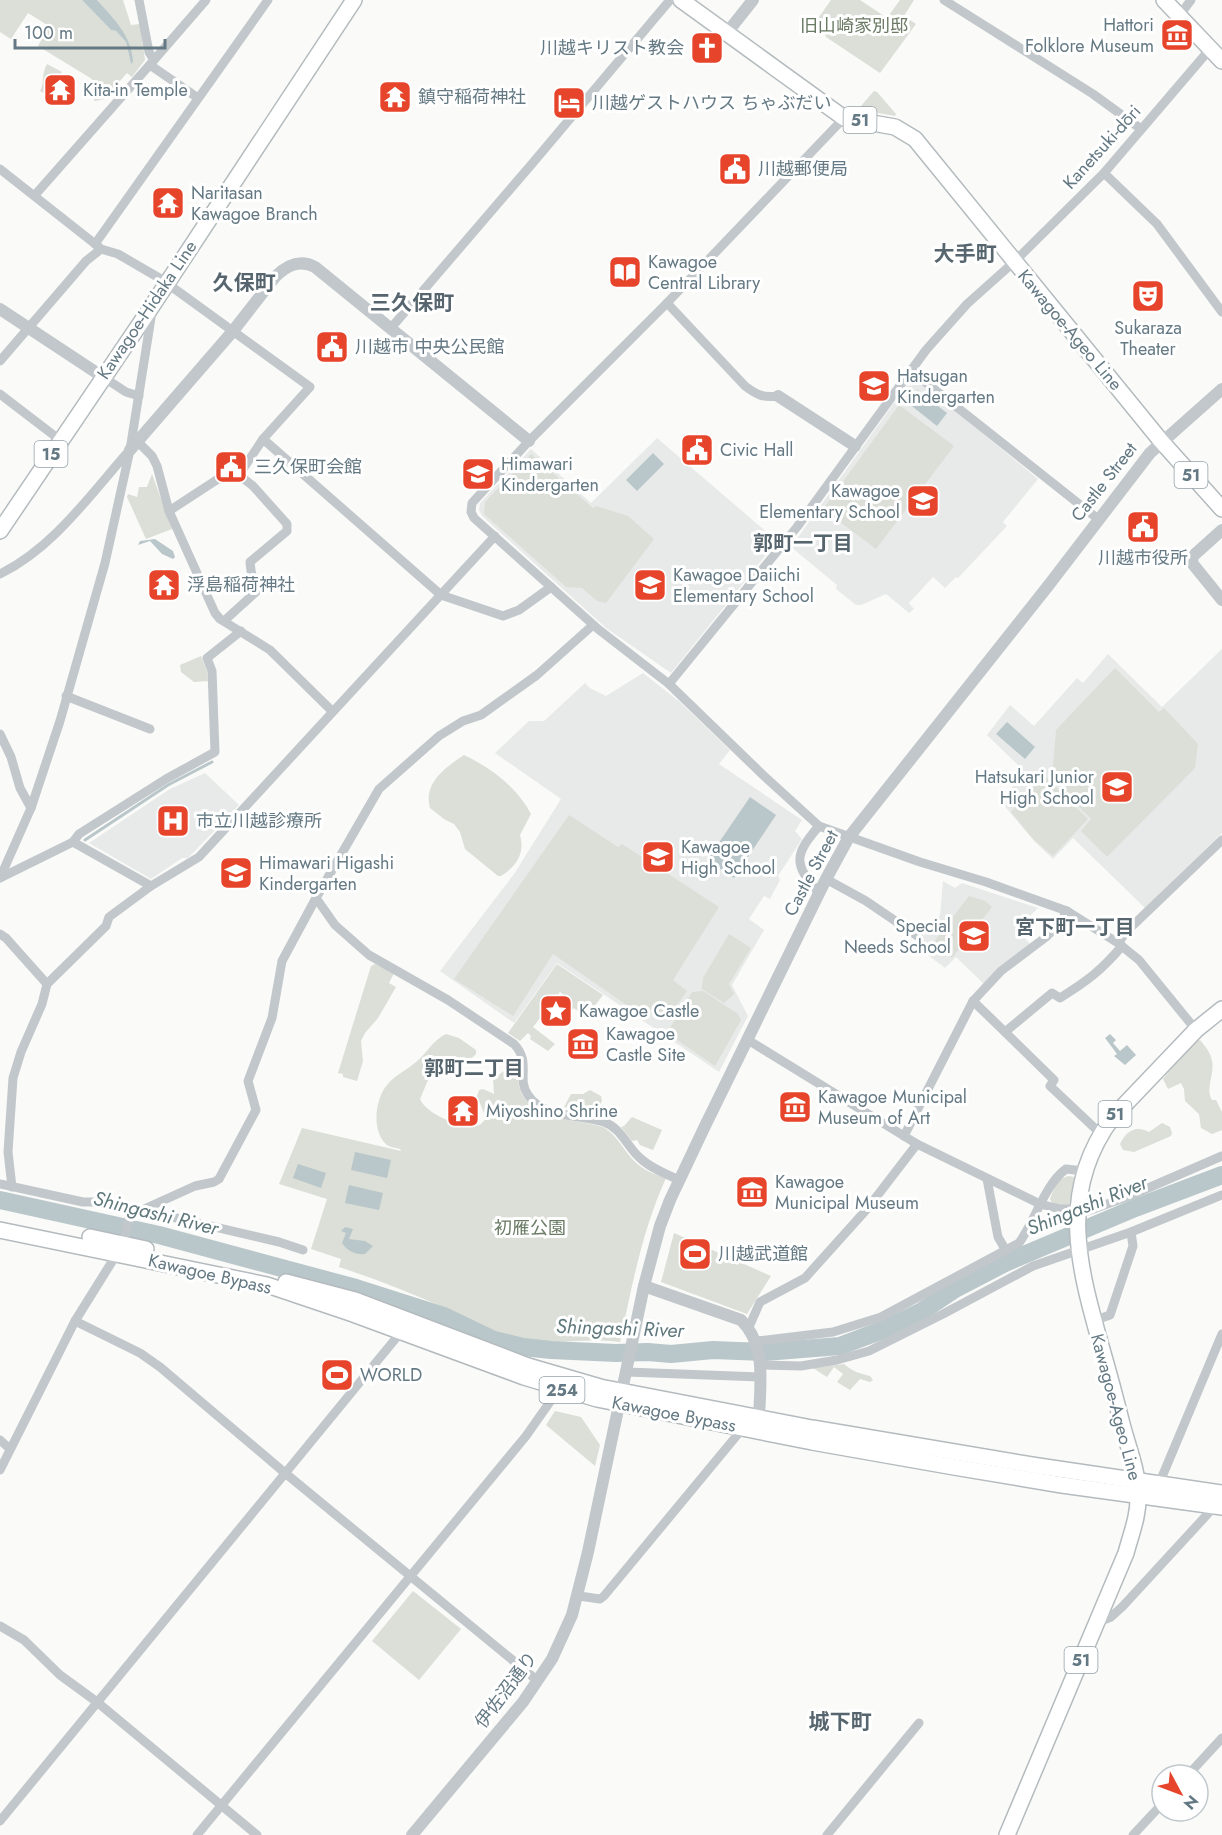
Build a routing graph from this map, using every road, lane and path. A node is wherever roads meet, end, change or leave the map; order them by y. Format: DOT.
graph roads {
  1 [pos="139,0"];
  2 [pos="206,0"];
  3 [pos="268,0"];
  4 [pos="354,0"];
  5 [pos="670,0"];
  6 [pos="681,0"];
  7 [pos="753,0"];
  8 [pos="944,0"];
  9 [pos="1164,0"];
  10 [pos="1191,0"];
  11 [pos="1179,16"];
  12 [pos="726,34"];
  13 [pos="1210,49"];
  14 [pos="1222,61"];
  15 [pos="152,62"];
  16 [pos="198,98"];
  17 [pos="844,118"];
  18 [pos="1141,129"];
  19 [pos="0,169"];
  20 [pos="1104,173"];
  21 [pos="35,195"];
  22 [pos="98,247"];
  23 [pos="1014,262"];
  24 [pos="166,283"];
  25 [pos="668,303"];
  26 [pos="0,309"];
  27 [pos="150,309"];
  28 [pos="1222,312"];
  29 [pos="27,328"];
  30 [pos="391,328"];
  31 [pos="233,331"];
  32 [pos="0,361"];
  33 [pos="910,370"];
  34 [pos="103,377"];
  35 [pos="1222,389"];
  36 [pos="0,394"];
  37 [pos="140,396"];
  38 [pos="778,396"];
  39 [pos="263,439"];
  40 [pos="60,440"];
  41 [pos="529,441"];
  42 [pos="1161,441"];
  43 [pos="134,446"];
  44 [pos="855,446"];
  45 [pos="239,475"];
  46 [pos="1222,509"];
  47 [pos="169,511"];
  48 [pos="1098,519"];
  49 [pos="1222,530"];
  50 [pos="0,531"];
  51 [pos="495,536"];
  52 [pos="0,574"];
  53 [pos="551,588"];
  54 [pos="441,595"];
  55 [pos="1222,600"];
  56 [pos="224,621"];
  57 [pos="593,625"];
  58 [pos="241,631"];
  59 [pos="669,684"];
  60 [pos="66,696"];
  61 [pos="332,711"];
  62 [pos="150,729"];
  63 [pos="1,738"];
  64 [pos="31,808"];
  65 [pos="819,826"];
  66 [pos="849,837"];
  67 [pos="1222,840"];
  68 [pos="73,842"];
  69 [pos="0,878"];
  70 [pos="825,879"];
  71 [pos="151,886"];
  72 [pos="819,893"];
  73 [pos="316,898"];
  74 [pos="1067,911"];
  75 [pos="0,934"];
  76 [pos="919,937"];
  77 [pos="1120,944"];
  78 [pos="47,984"];
  79 [pos="973,1001"];
  80 [pos="1222,1009"];
  81 [pos="1196,1030"];
  82 [pos="1005,1032"];
  83 [pos="748,1040"];
  84 [pos="1101,1134"];
  85 [pos="904,1136"];
  86 [pos="917,1144"];
  87 [pos="1222,1156"];
  88 [pos="1084,1171"];
  89 [pos="987,1179"];
  90 [pos="679,1180"];
  91 [pos="0,1184"];
  92 [pos="12,1187"];
  93 [pos="1222,1195"];
  94 [pos="1040,1204"];
  95 [pos="142,1210"];
  96 [pos="131,1211"];
  97 [pos="1077,1215"];
  98 [pos="2,1230"];
  99 [pos="1131,1232"];
  100 [pos="122,1245"];
  101 [pos="1078,1248"];
  102 [pos="1005,1249"];
  103 [pos="303,1250"];
  104 [pos="644,1286"];
  105 [pos="75,1321"];
  106 [pos="1093,1322"];
  107 [pos="749,1328"];
  108 [pos="401,1332"];
  109 [pos="1222,1334"];
  110 [pos="757,1341"];
  111 [pos="628,1368"];
  112 [pos="760,1371"];
  113 [pos="559,1389"];
  114 [pos="620,1398"];
  115 [pos="759,1419"];
  116 [pos="743,1428"];
  117 [pos="0,1440"];
  118 [pos="10,1449"];
  119 [pos="0,1470"];
  120 [pos="285,1473"];
  121 [pos="1159,1484"];
  122 [pos="1138,1488"];
  123 [pos="1220,1502"];
  124 [pos="410,1576"];
  125 [pos="579,1596"];
  126 [pos="1096,1623"];
  127 [pos="0,1626"];
  128 [pos="538,1681"];
  129 [pos="97,1702"];
  130 [pos="919,1723"];
  131 [pos="1222,1738"];
  132 [pos="1199,1763"];
  133 [pos="221,1805"];
  134 [pos="1150,1817"];
  135 [pos="0,1821"];
  136 [pos="197,1835"];
  137 [pos="257,1835"];
  138 [pos="412,1835"];
  139 [pos="827,1835"];
  140 [pos="1007,1835"];
  141 [pos="1133,1835"];
  1 -- 15 [label="street"];
  2 -- 15 [label="street"];
  3 -- 16 [label="street"];
  4 -- 24 [label="main road, Kawagoe-Hidaka Line / 15"];
  5 -- 30 [label="street"];
  6 -- 12 [label="main road, Kawagoe-Ageo Line / 51"];
  7 -- 12 [label="street"];
  8 -- 18 [label="street"];
  9 -- 11 [label="main road"];
  10 -- 11 [label="street"];
  11 -- 13 [label="main road"];
  12 -- 17 [label="main road, Kawagoe-Ageo Line / 51"];
  13 -- 14 [label="main road"];
  13 -- 18 [label="street, Kanetsuki-dōri"];
  15 -- 16 [label="street"];
  15 -- 21 [label="street"];
  16 -- 22 [label="street"];
  17 -- 23 [label="main road, Kawagoe-Ageo Line / 51"];
  17 -- 25 [label="street"];
  18 -- 20 [label="street, Kanetsuki-dōri"];
  19 -- 21 [label="street"];
  20 -- 23 [label="street, Kanetsuki-dōri"];
  20 -- 28 [label="street"];
  21 -- 22 [label="street"];
  22 -- 24 [label="street"];
  22 -- 29 [label="street"];
  23 -- 33 [label="street, Kanetsuki-dōri"];
  23 -- 42 [label="main road, Kawagoe-Ageo Line / 51"];
  24 -- 27 [label="main road, Kawagoe-Hidaka Line / 15"];
  24 -- 31 [label="street"];
  25 -- 38 [label="street"];
  25 -- 41 [label="street"];
  26 -- 29 [label="street"];
  27 -- 34 [label="main road, Kawagoe-Hidaka Line / 15"];
  27 -- 37 [label="street"];
  29 -- 32 [label="street"];
  29 -- 34 [label="street"];
  30 -- 31 [label="street"];
  30 -- 41 [label="street"];
  31 -- 39 [label="street"];
  31 -- 43 [label="street"];
  33 -- 44 [label="street, Kanetsuki-dōri"];
  33 -- 48 [label="street"];
  34 -- 37 [label="street"];
  34 -- 40 [label="main road, Kawagoe-Hidaka Line / 15"];
  35 -- 42 [label="street, Castle Street"];
  36 -- 40 [label="street"];
  37 -- 43 [label="street"];
  38 -- 44 [label="street"];
  39 -- 45 [label="street"];
  39 -- 54 [label="street"];
  40 -- 50 [label="main road, Kawagoe-Hidaka Line / 15"];
  41 -- 51 [label="street"];
  42 -- 46 [label="main road, Kawagoe-Ageo Line / 51"];
  42 -- 48 [label="street, Castle Street"];
  43 -- 47 [label="street"];
  43 -- 52 [label="street"];
  43 -- 60 [label="street"];
  44 -- 59 [label="street, Kanetsuki-dōri"];
  45 -- 47 [label="street"];
  45 -- 56 [label="street"];
  47 -- 56 [label="street"];
  48 -- 66 [label="street, Castle Street"];
  49 -- 55 [label="street"];
  51 -- 53 [label="street"];
  51 -- 54 [label="street"];
  53 -- 54 [label="street"];
  53 -- 57 [label="street"];
  54 -- 61 [label="street"];
  56 -- 58 [label="street"];
  57 -- 59 [label="street"];
  57 -- 73 [label="street"];
  58 -- 61 [label="street"];
  58 -- 68 [label="street"];
  59 -- 65 [label="street"];
  60 -- 62 [label="street"];
  60 -- 64 [label="street"];
  61 -- 71 [label="street"];
  63 -- 64 [label="street"];
  64 -- 69 [label="street"];
  65 -- 66 [label="street"];
  65 -- 72 [label="street"];
  66 -- 70 [label="street, Castle Street"];
  66 -- 74 [label="street"];
  67 -- 77 [label="street"];
  68 -- 69 [label="street"];
  68 -- 71 [label="street"];
  70 -- 72 [label="street, Castle Street"];
  70 -- 76 [label="street"];
  71 -- 78 [label="street"];
  72 -- 83 [label="street, Castle Street"];
  73 -- 90 [label="street"];
  73 -- 95 [label="street"];
  74 -- 77 [label="street"];
  74 -- 79 [label="street"];
  75 -- 78 [label="street"];
  77 -- 81 [label="street"];
  77 -- 82 [label="street"];
  78 -- 92 [label="street"];
  79 -- 82 [label="street"];
  79 -- 85 [label="street"];
  80 -- 81 [label="main road, Kawagoe-Ageo Line / 51"];
  81 -- 84 [label="main road, Kawagoe-Ageo Line / 51"];
  82 -- 84 [label="street"];
  83 -- 85 [label="street"];
  83 -- 90 [label="street, Castle Street"];
  84 -- 88 [label="main road, Kawagoe-Ageo Line / 51"];
  85 -- 86 [label="street"];
  86 -- 89 [label="street"];
  86 -- 107 [label="street"];
  87 -- 97 [label="street"];
  88 -- 94 [label="street"];
  88 -- 97 [label="main road, Kawagoe-Ageo Line / 51"];
  89 -- 94 [label="street"];
  89 -- 102 [label="street"];
  90 -- 104 [label="street, Castle Street"];
  91 -- 92 [label="street"];
  92 -- 96 [label="street"];
  93 -- 99 [label="street"];
  94 -- 97 [label="street"];
  94 -- 102 [label="street"];
  95 -- 96 [label="street"];
  95 -- 103 [label="street"];
  96 -- 100 [label="street"];
  97 -- 101 [label="main road, Kawagoe-Ageo Line / 51"];
  98 -- 100 [label="main road, Kawagoe Bypass / 254"];
  99 -- 101 [label="street"];
  99 -- 106 [label="street"];
  100 -- 105 [label="street"];
  100 -- 108 [label="main road, Kawagoe Bypass / 254"];
  100 -- 114 [label="main road, Kawagoe Bypass / 254"];
  101 -- 106 [label="main road, Kawagoe-Ageo Line / 51"];
  101 -- 112 [label="street"];
  102 -- 110 [label="street"];
  104 -- 107 [label="street"];
  104 -- 111 [label="street, Castle Street"];
  105 -- 118 [label="street"];
  105 -- 120 [label="street"];
  106 -- 122 [label="main road, Kawagoe-Ageo Line / 51"];
  107 -- 110 [label="street"];
  108 -- 113 [label="main road, Kawagoe Bypass / 254"];
  108 -- 120 [label="street"];
  109 -- 121 [label="street"];
  110 -- 112 [label="street"];
  111 -- 112 [label="street"];
  111 -- 114 [label="street, Castle Street"];
  112 -- 115 [label="street"];
  113 -- 114 [label="main road, Kawagoe Bypass / 254"];
  113 -- 124 [label="street"];
  114 -- 115 [label="main road, Kawagoe Bypass / 254"];
  114 -- 116 [label="main road, Kawagoe Bypass / 254"];
  114 -- 125 [label="street, 伊佐沼通り"];
  115 -- 122 [label="main road, Kawagoe Bypass / 254"];
  116 -- 122 [label="main road, Kawagoe Bypass / 254"];
  116 -- 125 [label="street"];
  117 -- 118 [label="street"];
  118 -- 119 [label="street"];
  120 -- 124 [label="street"];
  120 -- 129 [label="street"];
  121 -- 122 [label="main road, Kawagoe Bypass / 254"];
  121 -- 123 [label="main road, Kawagoe Bypass / 254"];
  122 -- 123 [label="main road, Kawagoe Bypass / 254"];
  122 -- 126 [label="main road, Kawagoe-Ageo Line / 51"];
  123 -- 126 [label="street"];
  124 -- 128 [label="street"];
  124 -- 133 [label="street"];
  125 -- 128 [label="street, 伊佐沼通り"];
  126 -- 140 [label="main road, Kawagoe-Ageo Line / 51"];
  127 -- 129 [label="street"];
  128 -- 138 [label="street, 伊佐沼通り"];
  129 -- 133 [label="street"];
  129 -- 135 [label="street"];
  130 -- 139 [label="street"];
  131 -- 132 [label="street"];
  133 -- 136 [label="street"];
  133 -- 137 [label="street"];
  134 -- 141 [label="street"];
}
